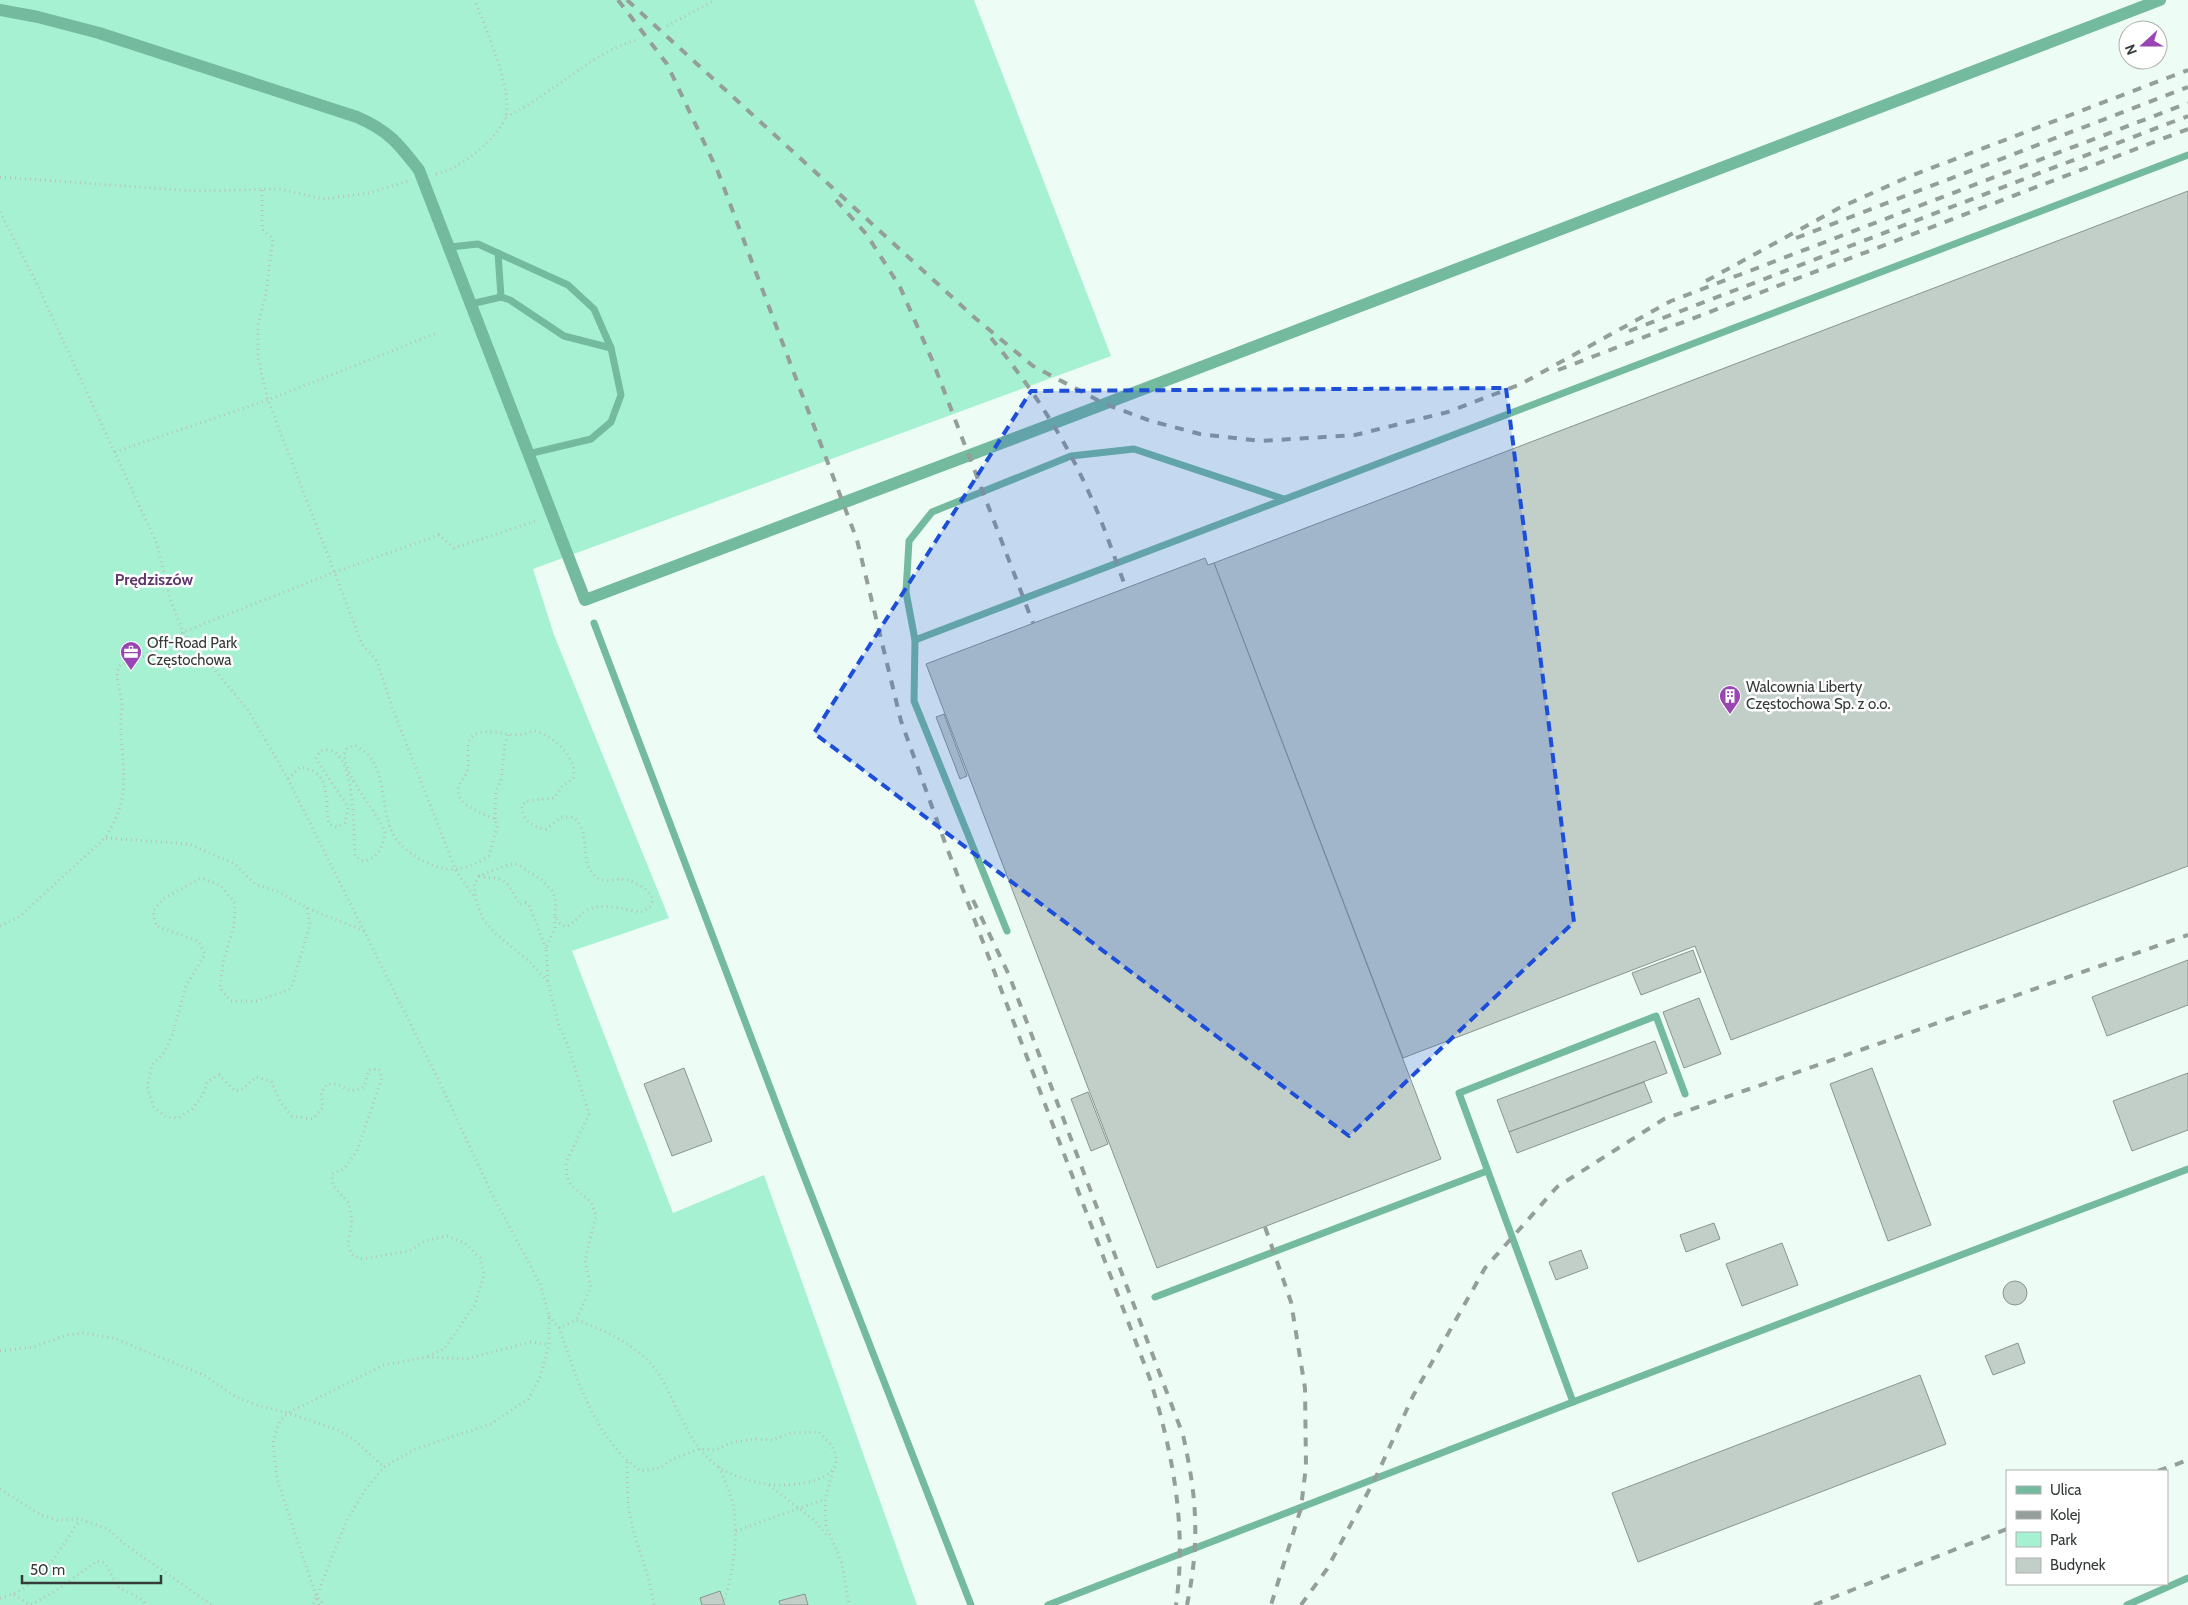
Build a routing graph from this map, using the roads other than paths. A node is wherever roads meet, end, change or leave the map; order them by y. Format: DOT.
graph roads {
  1 [pos="2160,0"];
  2 [pos="0,10"];
  3 [pos="2188,155"];
  4 [pos="450,248"];
  5 [pos="498,254"];
  6 [pos="501,297"];
  7 [pos="471,304"];
  8 [pos="611,348"];
  9 [pos="528,454"];
  10 [pos="1285,499"];
  11 [pos="594,624"];
  12 [pos="915,640"];
  13 [pos="1007,931"];
  14 [pos="1685,1094"];
  15 [pos="2188,1170"];
  16 [pos="1487,1171"];
  17 [pos="1155,1297"];
  18 [pos="1573,1402"];
  19 [pos="2188,1578"];
  20 [pos="971,1605"];
  21 [pos="1048,1605"];
  22 [pos="2127,1605"];
  1 -- 9 [label="street"];
  2 -- 4 [label="street"];
  3 -- 10 [label="lane"];
  4 -- 5 [label="lane"];
  4 -- 7 [label="street"];
  5 -- 6 [label="lane"];
  5 -- 8 [label="lane"];
  6 -- 7 [label="lane"];
  6 -- 8 [label="lane"];
  7 -- 9 [label="street"];
  8 -- 9 [label="lane"];
  10 -- 12 [label="lane"];
  10 -- 12 [label="lane"];
  11 -- 20 [label="lane"];
  12 -- 13 [label="lane"];
  14 -- 16 [label="lane"];
  15 -- 18 [label="lane"];
  16 -- 17 [label="lane"];
  16 -- 18 [label="lane"];
  18 -- 21 [label="lane"];
  19 -- 22 [label="lane"];
}
